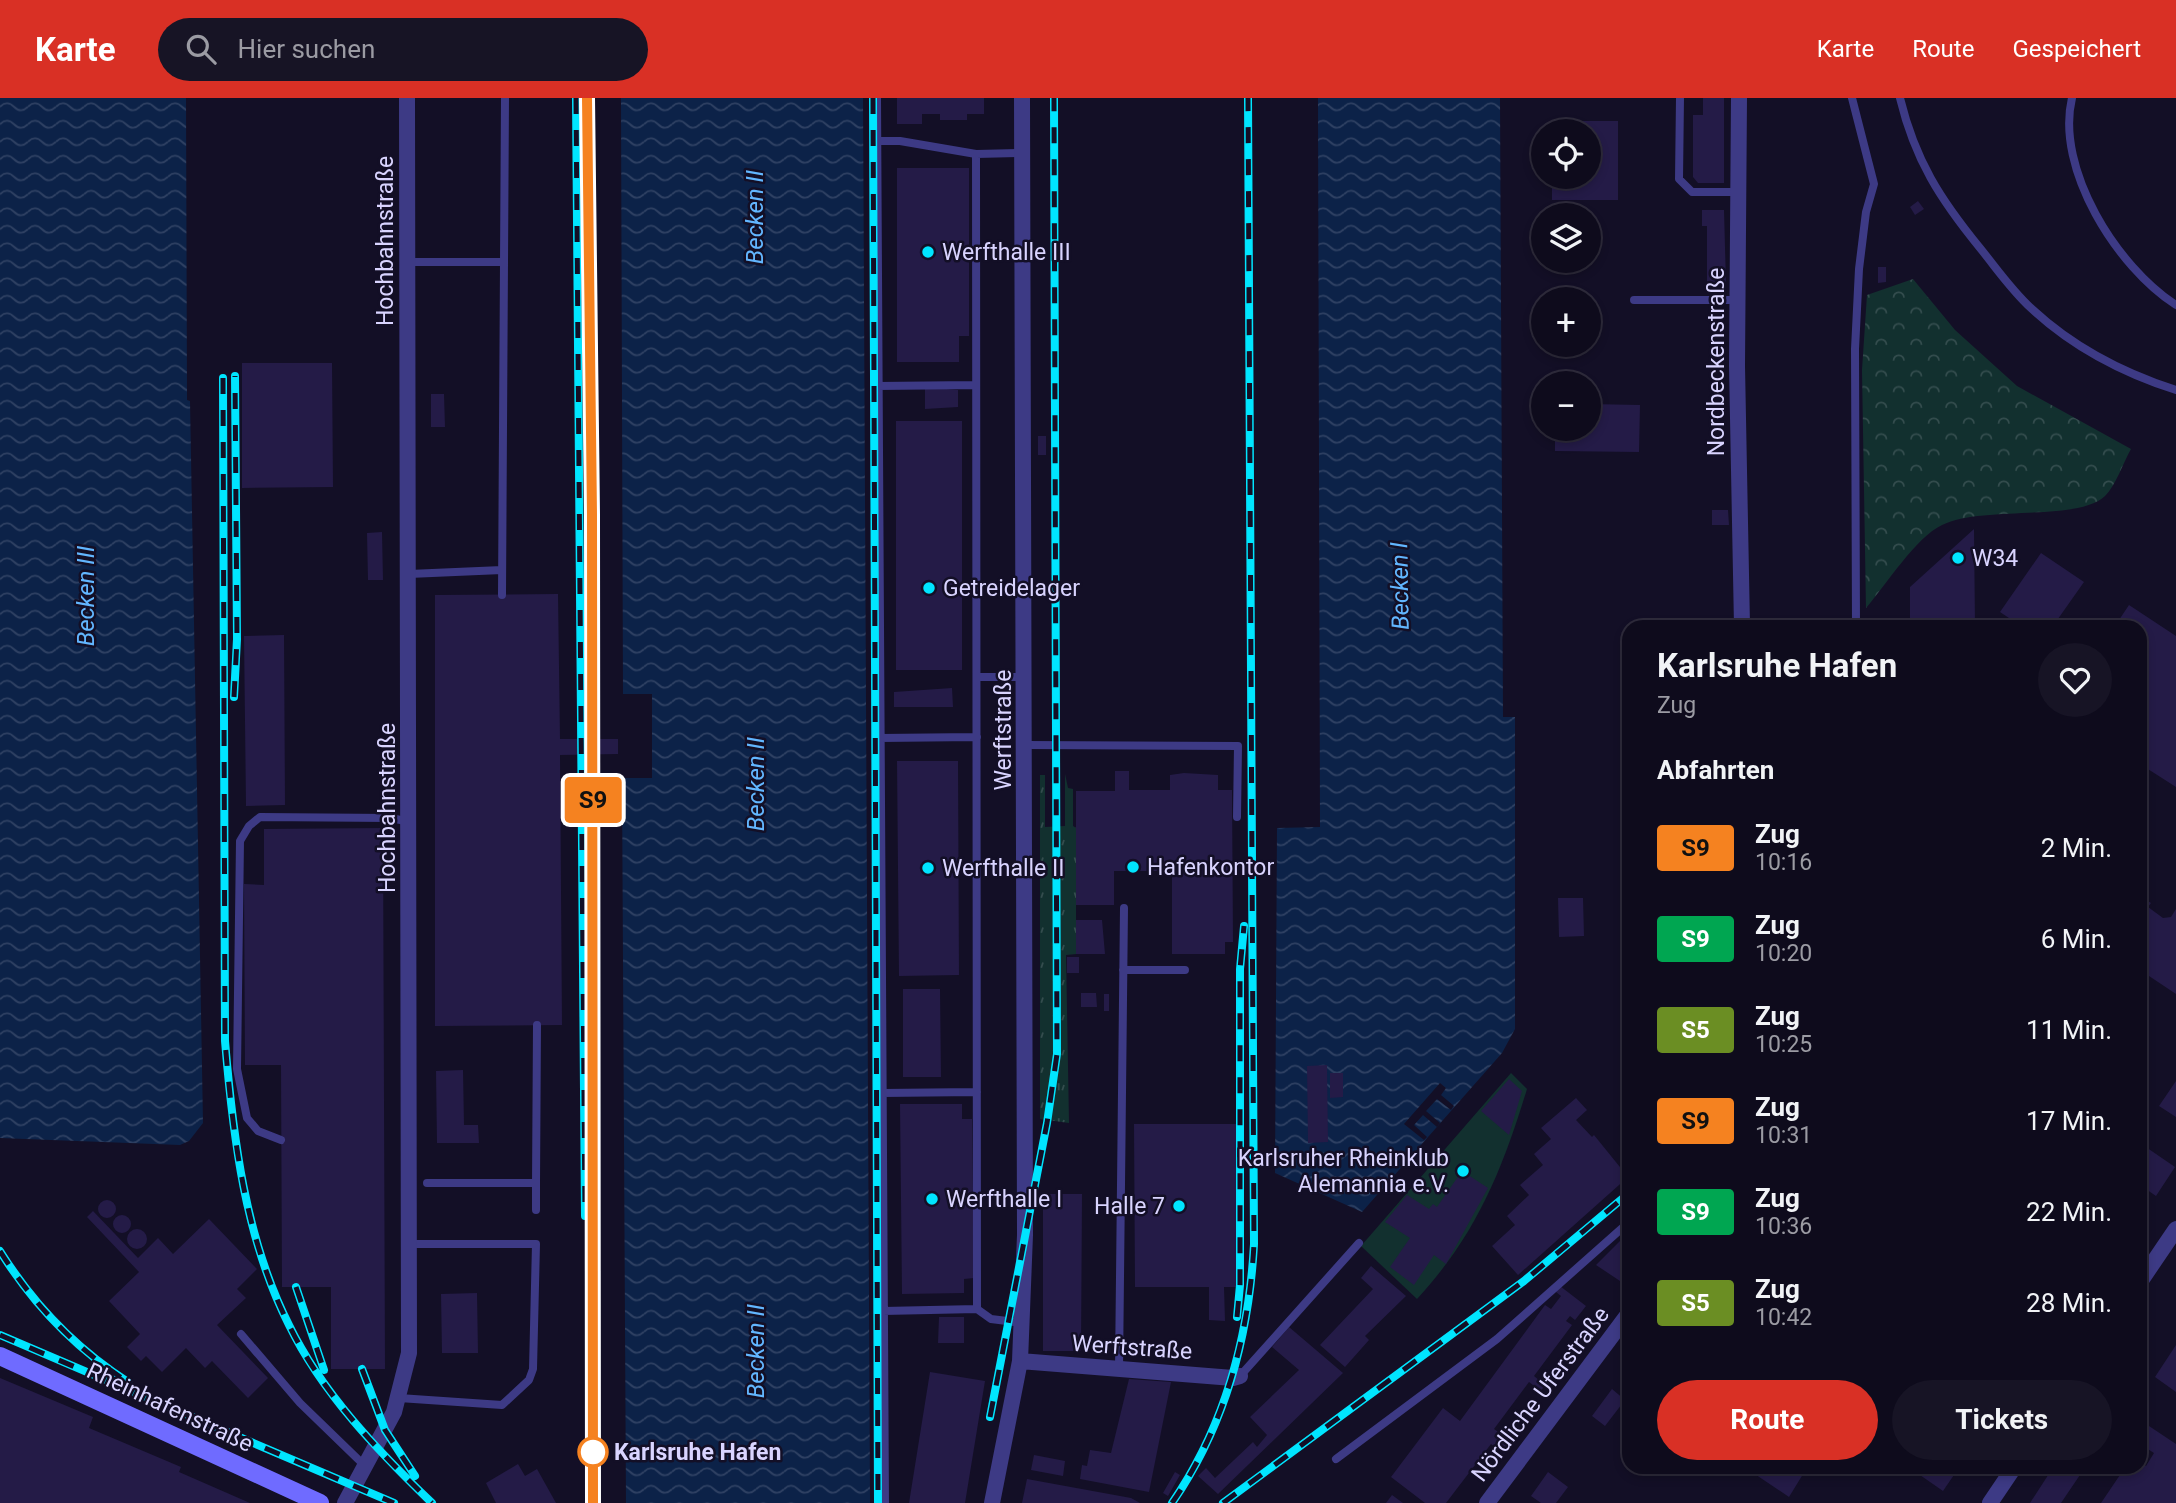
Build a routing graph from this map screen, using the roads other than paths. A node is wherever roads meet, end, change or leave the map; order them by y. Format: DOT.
graph roads {
  1 [pos="407,98"];
  2 [pos="505,98"];
  3 [pos="877,98"];
  4 [pos="1022,98"];
  5 [pos="1680,98"];
  6 [pos="1739,98"];
  7 [pos="1852,98"];
  8 [pos="1900,98"];
  9 [pos="2072,98"];
  10 [pos="877,141"];
  11 [pos="1023,153"];
  12 [pos="976,154"];
  13 [pos="1738,192"];
  14 [pos="407,262"];
  15 [pos="504,262"];
  16 [pos="1634,300"];
  17 [pos="1738,300"];
  18 [pos="2176,305"];
  19 [pos="975,385"];
  20 [pos="877,386"];
  21 [pos="2176,390"];
  22 [pos="502,570"];
  23 [pos="409,574"];
  24 [pos="502,595"];
  25 [pos="1742,620"];
  26 [pos="1856,620"];
  27 [pos="977,677"];
  28 [pos="1026,677"];
  29 [pos="977,737"];
  30 [pos="880,738"];
  31 [pos="1026,745"];
  32 [pos="1237,817"];
  33 [pos="410,822"];
  34 [pos="1124,908"];
  35 [pos="1123,970"];
  36 [pos="1185,970"];
  37 [pos="537,1025"];
  38 [pos="977,1092"];
  39 [pos="882,1093"];
  40 [pos="281,1140"];
  41 [pos="536,1183"];
  42 [pos="427,1184"];
  43 [pos="536,1210"];
  44 [pos="1622,1228"];
  45 [pos="2176,1229"];
  46 [pos="1359,1243"];
  47 [pos="410,1244"];
  48 [pos="2147,1272"];
  49 [pos="977,1310"];
  50 [pos="883,1311"];
  51 [pos="1622,1322"];
  52 [pos="1023,1323"];
  53 [pos="241,1334"];
  54 [pos="0,1356"];
  55 [pos="1020,1361"];
  56 [pos="1119,1369"];
  57 [pos="1240,1376"];
  58 [pos="400,1398"];
  59 [pos="1336,1459"];
  60 [pos="365,1466"];
  61 [pos="2010,1474"];
  62 [pos="320,1503"];
  63 [pos="345,1503"];
  64 [pos="885,1503"];
  65 [pos="992,1503"];
  66 [pos="1487,1503"];
  67 [pos="1990,1503"];
  1 -- 14 [label="street, Hochbahnstraße"];
  2 -- 15 [label="lane"];
  3 -- 10 [label="lane"];
  4 -- 11 [label="street, Werftstraße"];
  5 -- 13 [label="lane"];
  6 -- 13 [label="street, Nordbeckenstraße"];
  7 -- 26 [label="lane"];
  8 -- 21 [label="lane"];
  9 -- 18 [label="lane"];
  10 -- 12 [label="lane"];
  10 -- 20 [label="lane"];
  11 -- 12 [label="lane"];
  11 -- 28 [label="street, Werftstraße"];
  12 -- 19 [label="lane"];
  13 -- 17 [label="street, Nordbeckenstraße"];
  14 -- 15 [label="lane"];
  14 -- 23 [label="street, Hochbahnstraße"];
  15 -- 22 [label="lane"];
  16 -- 17 [label="lane"];
  17 -- 25 [label="street, Nordbeckenstraße"];
  19 -- 20 [label="lane"];
  19 -- 27 [label="lane"];
  20 -- 30 [label="lane"];
  22 -- 23 [label="lane"];
  22 -- 24 [label="lane"];
  23 -- 33 [label="street, Hochbahnstraße"];
  27 -- 28 [label="lane"];
  27 -- 29 [label="lane"];
  28 -- 31 [label="street, Werftstraße"];
  29 -- 30 [label="lane"];
  29 -- 38 [label="lane"];
  30 -- 39 [label="lane"];
  31 -- 32 [label="lane"];
  31 -- 52 [label="street, Werftstraße"];
  33 -- 40 [label="lane"];
  33 -- 47 [label="street, Hochbahnstraße"];
  34 -- 35 [label="lane"];
  35 -- 36 [label="lane"];
  35 -- 56 [label="lane"];
  37 -- 41 [label="lane"];
  38 -- 39 [label="lane"];
  38 -- 49 [label="lane"];
  39 -- 50 [label="lane"];
  41 -- 42 [label="lane"];
  41 -- 43 [label="lane"];
  44 -- 59 [label="lane"];
  45 -- 48 [label="street"];
  46 -- 57 [label="lane"];
  47 -- 58 [label="street, Hochbahnstraße"];
  47 -- 58 [label="lane"];
  49 -- 50 [label="lane"];
  49 -- 52 [label="lane"];
  50 -- 64 [label="lane"];
  51 -- 66 [label="street, Nördliche Uferstraße"];
  52 -- 55 [label="street, Werftstraße"];
  53 -- 60 [label="lane"];
  54 -- 62 [label="main road, Rheinhafenstraße"];
  55 -- 56 [label="street, Werftstraße"];
  55 -- 65 [label="street, Werftstraße"];
  56 -- 57 [label="street, Werftstraße"];
  58 -- 60 [label="street, Hochbahnstraße"];
  60 -- 63 [label="street, Hochbahnstraße"];
  61 -- 67 [label="street"];
}
